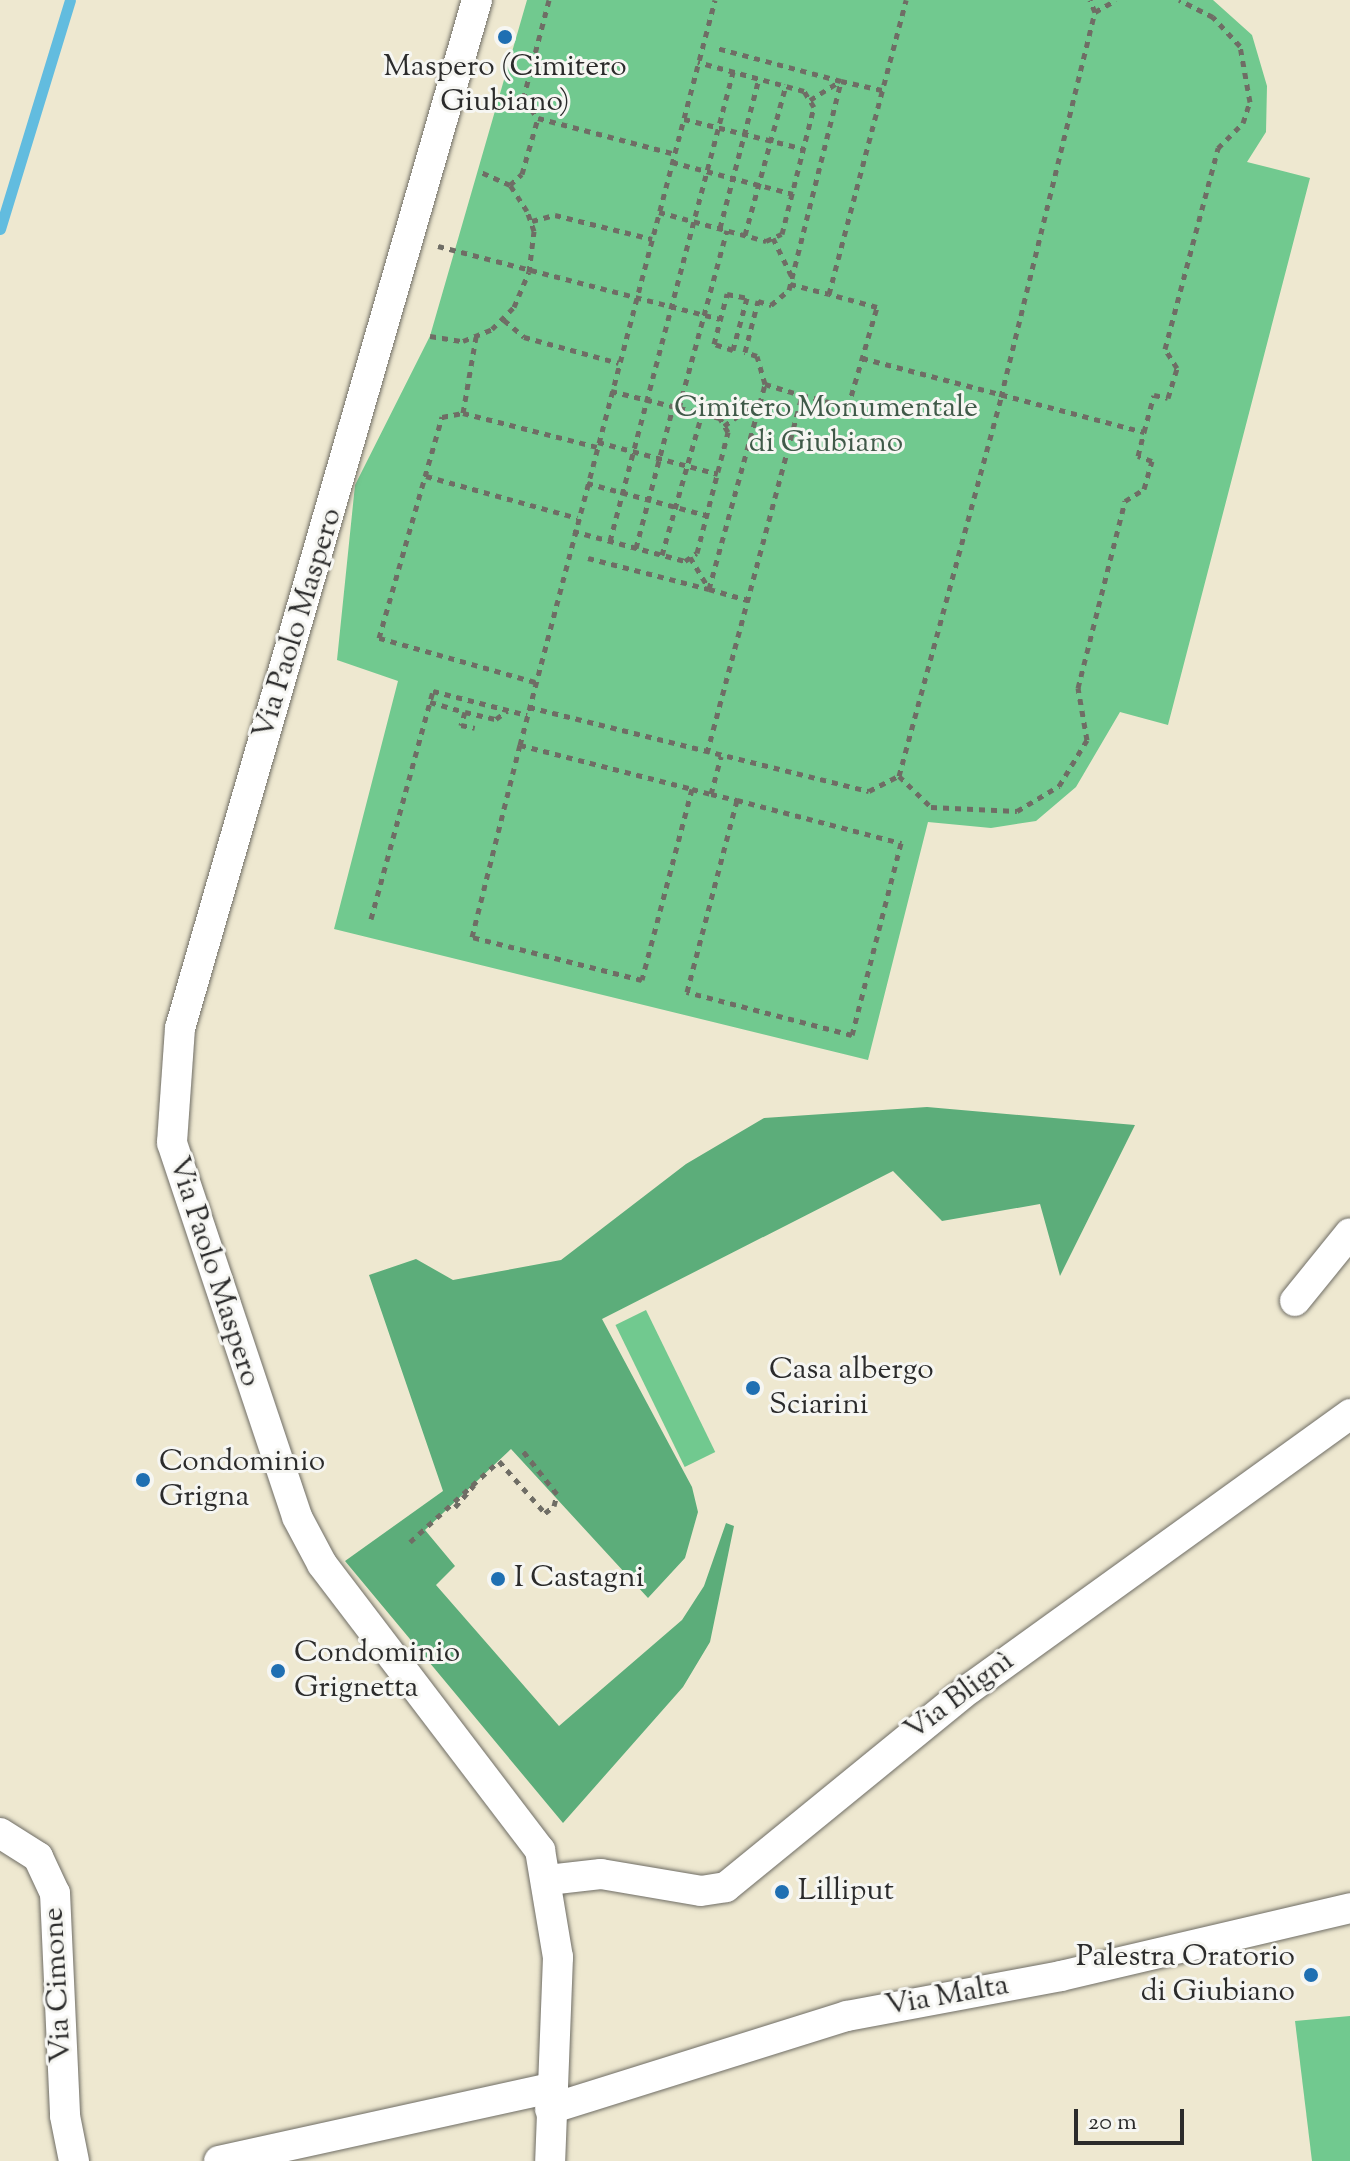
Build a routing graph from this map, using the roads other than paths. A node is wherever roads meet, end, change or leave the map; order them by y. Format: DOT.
graph roads {
  1 [pos="477,0"];
  2 [pos="1350,1233"];
  3 [pos="1295,1301"];
  4 [pos="1350,1414"];
  5 [pos="0,1833"];
  6 [pos="548,1880"];
  7 [pos="1345,1909"];
  8 [pos="551,2098"];
  9 [pos="74,2161"];
  10 [pos="219,2161"];
  11 [pos="550,2161"];
  1 -- 6 [label="street, Via Paolo Maspero"];
  2 -- 3 [label="street"];
  4 -- 6 [label="street, Via Blignì"];
  5 -- 9 [label="street, Via Cimone"];
  6 -- 8 [label="street, Via Paolo Maspero"];
  7 -- 8 [label="street, Via Malta"];
  8 -- 10 [label="street"];
  8 -- 11 [label="street, Via Paolo Maspero"];
}
